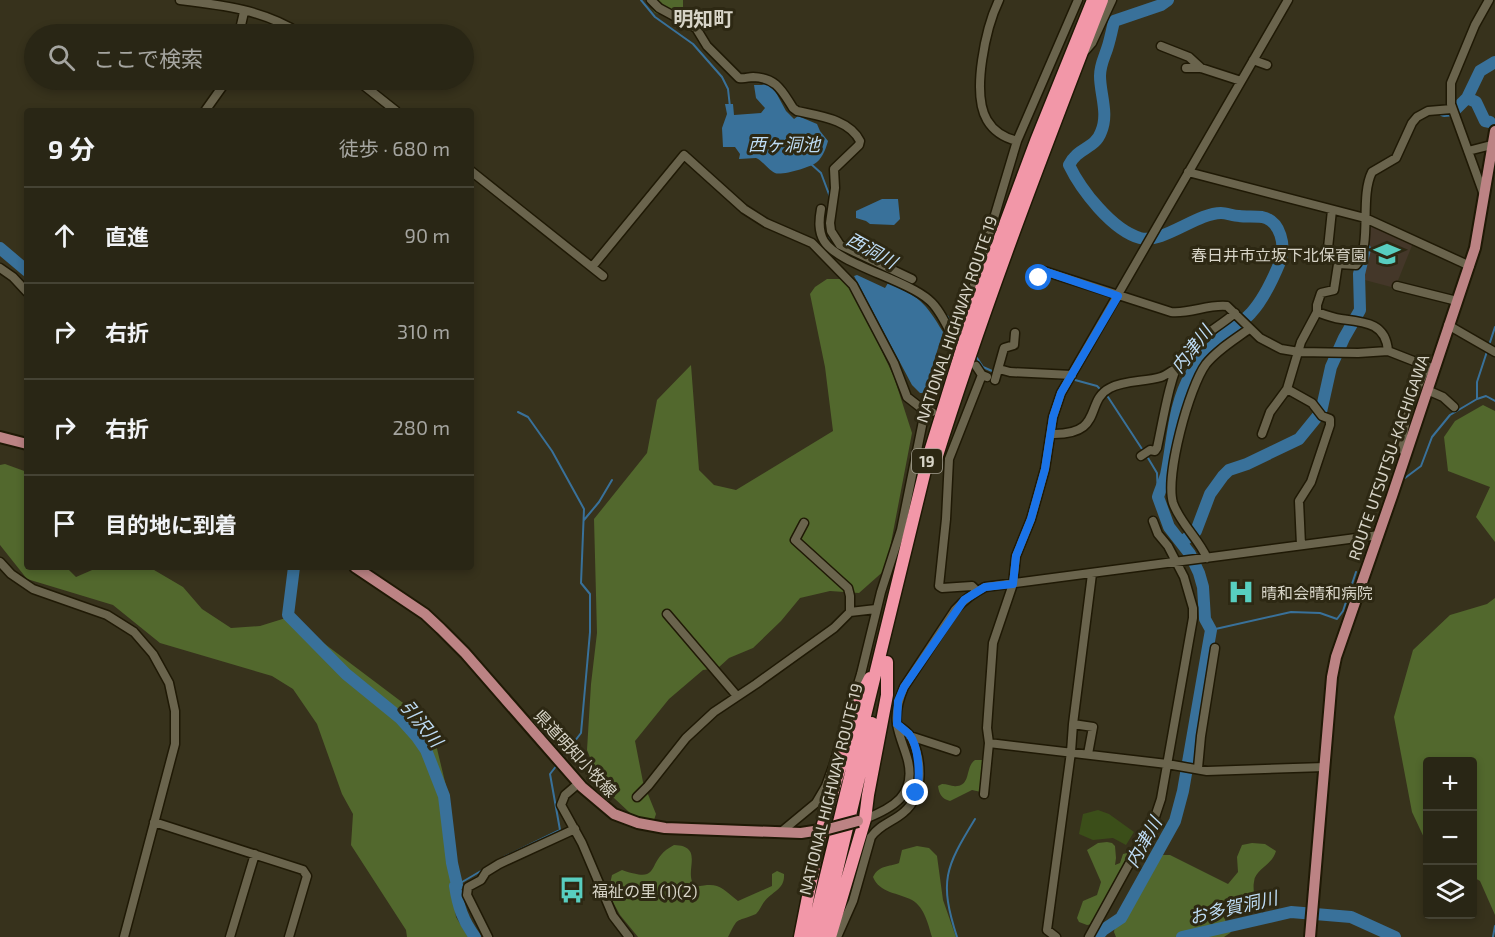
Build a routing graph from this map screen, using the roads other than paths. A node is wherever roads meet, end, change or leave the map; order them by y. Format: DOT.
graph roads {
  1 [pos="180,0"];
  2 [pos="651,0"];
  3 [pos="999,0"];
  4 [pos="1078,0"];
  5 [pos="1093,0"];
  6 [pos="1102,0"];
  7 [pos="1112,0"];
  8 [pos="1288,0"];
  9 [pos="1490,0"];
  10 [pos="244,12"];
  11 [pos="241,24"];
  12 [pos="283,24"];
  13 [pos="1161,46"];
  14 [pos="1253,60"];
  15 [pos="1078,61"];
  16 [pos="1267,65"];
  17 [pos="1186,68"];
  18 [pos="1201,68"];
  19 [pos="1241,81"];
  20 [pos="220,90"];
  21 [pos="370,90"];
  22 [pos="208,108"];
  23 [pos="392,108"];
  24 [pos="1452,109"];
  25 [pos="1495,131"];
  26 [pos="1017,141"];
  27 [pos="1494,144"];
  28 [pos="1468,151"];
  29 [pos="1188,172"];
  30 [pos="474,173"];
  31 [pos="1484,196"];
  32 [pos="820,209"];
  33 [pos="1332,210"];
  34 [pos="1365,218"];
  35 [pos="837,248"];
  36 [pos="1328,248"];
  37 [pos="1470,266"];
  38 [pos="592,267"];
  39 [pos="0,268"];
  40 [pos="603,276"];
  41 [pos="1039,278"];
  42 [pos="912,279"];
  43 [pos="1397,286"];
  44 [pos="24,289"];
  45 [pos="979,294"];
  46 [pos="1118,296"];
  47 [pos="1457,302"];
  48 [pos="1317,312"];
  49 [pos="1235,313"];
  50 [pos="1448,325"];
  51 [pos="1249,328"];
  52 [pos="1015,333"];
  53 [pos="954,339"];
  54 [pos="1388,351"];
  55 [pos="1299,352"];
  56 [pos="1495,352"];
  57 [pos="976,366"];
  58 [pos="1430,367"];
  59 [pos="1178,368"];
  60 [pos="999,369"];
  61 [pos="982,375"];
  62 [pos="1072,375"];
  63 [pos="1287,389"];
  64 [pos="1427,390"];
  65 [pos="1454,407"];
  66 [pos="1052,434"];
  67 [pos="1262,434"];
  68 [pos="0,436"];
  69 [pos="24,443"];
  70 [pos="1406,454"];
  71 [pos="1141,456"];
  72 [pos="913,499"];
  73 [pos="1152,521"];
  74 [pos="804,523"];
  75 [pos="1379,535"];
  76 [pos="1301,545"];
  77 [pos="1207,558"];
  78 [pos="0,562"];
  79 [pos="1177,562"];
  80 [pos="359,570"];
  81 [pos="1092,574"];
  82 [pos="1013,584"];
  83 [pos="977,591"];
  84 [pos="876,609"];
  85 [pos="850,612"];
  86 [pos="667,614"];
  87 [pos="1215,648"];
  88 [pos="882,662"];
  89 [pos="737,696"];
  90 [pos="897,724"];
  91 [pos="1073,724"];
  92 [pos="910,736"];
  93 [pos="989,743"];
  94 [pos="956,751"];
  95 [pos="1071,752"];
  96 [pos="1088,754"];
  97 [pos="1167,764"];
  98 [pos="1325,767"];
  99 [pos="1198,768"];
  100 [pos="579,783"];
  101 [pos="984,794"];
  102 [pos="636,797"];
  103 [pos="862,820"];
  104 [pos="154,822"];
  105 [pos="575,829"];
  106 [pos="824,830"];
  107 [pos="781,832"];
  108 [pos="255,854"];
  109 [pos="1046,934"];
  110 [pos="124,937"];
  111 [pos="230,937"];
  112 [pos="289,937"];
  113 [pos="488,937"];
  114 [pos="629,937"];
  115 [pos="800,937"];
  116 [pos="811,937"];
  117 [pos="821,937"];
  118 [pos="830,937"];
  119 [pos="837,937"];
  120 [pos="1056,937"];
  121 [pos="1089,937"];
  122 [pos="1310,937"];
  1 -- 10 [label="street"];
  2 -- 35 [label="street"];
  3 -- 26 [label="street"];
  4 -- 26 [label="street"];
  5 -- 45 [label="highway, NATIONAL HIGHWAY ROUTE 19 / 19"];
  6 -- 15 [label="highway, NATIONAL HIGHWAY ROUTE 19 / 19"];
  7 -- 15 [label="street"];
  8 -- 14 [label="street"];
  9 -- 24 [label="street"];
  10 -- 11 [label="street"];
  10 -- 12 [label="street"];
  13 -- 18 [label="street"];
  14 -- 16 [label="street"];
  14 -- 19 [label="street"];
  15 -- 88 [label="highway, NATIONAL HIGHWAY ROUTE 19 / 19"];
  17 -- 18 [label="street"];
  18 -- 19 [label="street"];
  19 -- 29 [label="street"];
  20 -- 22 [label="street"];
  21 -- 23 [label="street"];
  24 -- 28 [label="street"];
  24 -- 34 [label="street"];
  25 -- 27 [label="main road, ROUTE UTSUTSU-KACHIGAWA"];
  26 -- 45 [label="street"];
  27 -- 28 [label="street"];
  27 -- 31 [label="main road, ROUTE UTSUTSU-KACHIGAWA"];
  28 -- 31 [label="street"];
  29 -- 33 [label="street"];
  29 -- 46 [label="street"];
  30 -- 38 [label="street"];
  31 -- 37 [label="main road, ROUTE UTSUTSU-KACHIGAWA"];
  32 -- 35 [label="street"];
  33 -- 34 [label="street"];
  33 -- 36 [label="street"];
  34 -- 37 [label="street"];
  34 -- 48 [label="street"];
  35 -- 42 [label="street"];
  35 -- 53 [label="street"];
  37 -- 47 [label="main road, ROUTE UTSUTSU-KACHIGAWA"];
  38 -- 40 [label="street"];
  38 -- 72 [label="street"];
  39 -- 44 [label="street"];
  41 -- 46 [label="street"];
  43 -- 47 [label="street"];
  45 -- 72 [label="highway, NATIONAL HIGHWAY ROUTE 19 / 19"];
  46 -- 49 [label="street"];
  46 -- 62 [label="street"];
  47 -- 50 [label="main road, ROUTE UTSUTSU-KACHIGAWA"];
  48 -- 54 [label="street"];
  48 -- 55 [label="street"];
  49 -- 51 [label="street"];
  49 -- 59 [label="street"];
  50 -- 56 [label="street"];
  50 -- 58 [label="main road, ROUTE UTSUTSU-KACHIGAWA"];
  51 -- 55 [label="street"];
  51 -- 77 [label="street"];
  52 -- 60 [label="street"];
  54 -- 55 [label="street"];
  54 -- 58 [label="street"];
  55 -- 63 [label="street"];
  57 -- 61 [label="street"];
  58 -- 64 [label="main road, ROUTE UTSUTSU-KACHIGAWA"];
  58 -- 70 [label="street"];
  59 -- 66 [label="street"];
  59 -- 71 [label="street"];
  60 -- 61 [label="street"];
  60 -- 62 [label="street"];
  61 -- 83 [label="street"];
  62 -- 66 [label="street"];
  63 -- 67 [label="street"];
  63 -- 76 [label="street"];
  64 -- 65 [label="street"];
  64 -- 70 [label="main road, ROUTE UTSUTSU-KACHIGAWA"];
  66 -- 82 [label="street"];
  68 -- 69 [label="main road"];
  70 -- 75 [label="main road, ROUTE UTSUTSU-KACHIGAWA"];
  72 -- 84 [label="street"];
  72 -- 88 [label="highway, NATIONAL HIGHWAY ROUTE 19 / 19"];
  73 -- 79 [label="street"];
  74 -- 85 [label="street"];
  75 -- 76 [label="street"];
  75 -- 98 [label="main road, ROUTE UTSUTSU-KACHIGAWA"];
  76 -- 77 [label="street"];
  77 -- 79 [label="street"];
  78 -- 104 [label="street"];
  79 -- 81 [label="street"];
  79 -- 97 [label="street"];
  80 -- 100 [label="main road, 県道明知小牧線"];
  81 -- 82 [label="street"];
  81 -- 91 [label="street"];
  82 -- 83 [label="street"];
  82 -- 93 [label="street"];
  83 -- 90 [label="street"];
  84 -- 85 [label="street"];
  84 -- 107 [label="street"];
  85 -- 89 [label="street"];
  86 -- 89 [label="street"];
  87 -- 99 [label="street"];
  88 -- 103 [label="highway"];
  88 -- 106 [label="highway"];
  88 -- 116 [label="highway, NATIONAL HIGHWAY ROUTE 19 / 19"];
  88 -- 117 [label="highway, NATIONAL HIGHWAY ROUTE 19 / 19"];
  89 -- 102 [label="street"];
  90 -- 92 [label="street"];
  90 -- 103 [label="street"];
  91 -- 95 [label="street"];
  91 -- 96 [label="street"];
  92 -- 94 [label="street"];
  92 -- 119 [label="street"];
  93 -- 95 [label="street"];
  93 -- 101 [label="street"];
  95 -- 96 [label="street"];
  95 -- 109 [label="street"];
  96 -- 97 [label="street"];
  97 -- 99 [label="street"];
  97 -- 121 [label="street"];
  98 -- 99 [label="street"];
  98 -- 122 [label="main road, ROUTE UTSUTSU-KACHIGAWA"];
  100 -- 105 [label="street"];
  100 -- 107 [label="main road, 県道明知小牧線"];
  103 -- 106 [label="main road, 県道明知小牧線, bridge"];
  103 -- 118 [label="highway"];
  104 -- 108 [label="street"];
  104 -- 110 [label="street"];
  105 -- 113 [label="street"];
  105 -- 114 [label="street"];
  106 -- 107 [label="main road, 県道明知小牧線"];
  106 -- 115 [label="highway"];
  108 -- 111 [label="street"];
  108 -- 112 [label="street"];
  109 -- 120 [label="street"];
}
